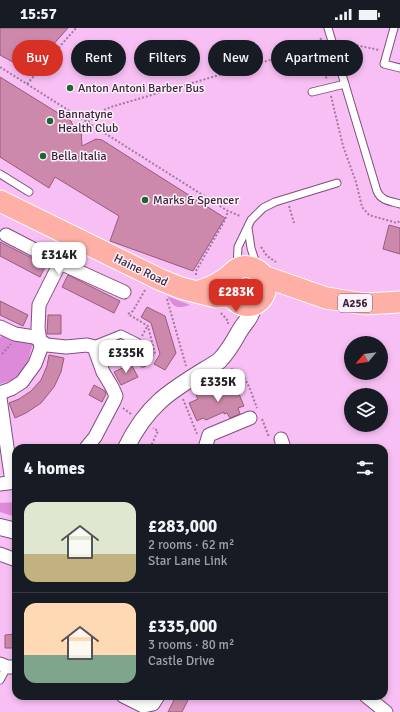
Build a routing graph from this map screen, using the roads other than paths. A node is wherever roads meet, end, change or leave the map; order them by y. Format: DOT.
graph roads {
  1 [pos="328,28"];
  2 [pos="394,28"];
  3 [pos="400,68"];
  4 [pos="345,84"];
  5 [pos="312,92"];
  6 [pos="0,174"];
  7 [pos="336,183"];
  8 [pos="29,192"];
  9 [pos="0,201"];
  10 [pos="400,204"];
  11 [pos="248,228"];
  12 [pos="6,235"];
  13 [pos="60,262"];
  14 [pos="267,271"];
  15 [pos="234,272"];
  16 [pos="197,284"];
  17 [pos="124,292"];
  18 [pos="310,293"];
  19 [pos="232,298"];
  20 [pos="257,301"];
  21 [pos="400,302"];
  22 [pos="0,327"];
  23 [pos="234,329"];
  24 [pos="40,341"];
  25 [pos="91,346"];
  26 [pos="142,360"];
  27 [pos="0,393"];
  28 [pos="0,398"];
  29 [pos="250,418"];
  30 [pos="89,444"];
  31 [pos="128,444"];
  32 [pos="206,444"];
  33 [pos="9,483"];
  34 [pos="0,527"];
  35 [pos="12,530"];
  36 [pos="0,554"];
  37 [pos="12,558"];
  38 [pos="8,666"];
  39 [pos="0,680"];
  40 [pos="131,700"];
  41 [pos="156,700"];
  42 [pos="371,700"];
  43 [pos="386,712"];
  1 -- 4 [label="lane"];
  2 -- 3 [label="lane"];
  4 -- 5 [label="lane"];
  4 -- 10 [label="lane"];
  6 -- 8 [label="lane"];
  7 -- 11 [label="lane"];
  9 -- 16 [label="main road, Haine Road / A256"];
  11 -- 14 [label="lane"];
  11 -- 15 [label="lane"];
  12 -- 13 [label="street"];
  13 -- 17 [label="street"];
  13 -- 24 [label="street"];
  14 -- 15 [label="main road, Haine Road / A256"];
  14 -- 18 [label="main road, Haine Road / A256"];
  14 -- 20 [label="main road"];
  15 -- 16 [label="main road"];
  15 -- 19 [label="main road"];
  16 -- 19 [label="main road, Haine Road / A256"];
  18 -- 20 [label="main road, Haine Road / A256"];
  18 -- 21 [label="main road, Haine Road / A256"];
  19 -- 20 [label="main road, Haine Road / A256"];
  19 -- 23 [label="street"];
  20 -- 23 [label="street"];
  22 -- 24 [label="street"];
  23 -- 31 [label="street"];
  24 -- 25 [label="street"];
  24 -- 27 [label="street"];
  25 -- 26 [label="lane"];
  25 -- 30 [label="street"];
  28 -- 33 [label="street"];
  29 -- 32 [label="street"];
  34 -- 35 [label="street"];
  36 -- 37 [label="street"];
  38 -- 39 [label="lane"];
  40 -- 41 [label="street"];
  42 -- 43 [label="street"];
}
